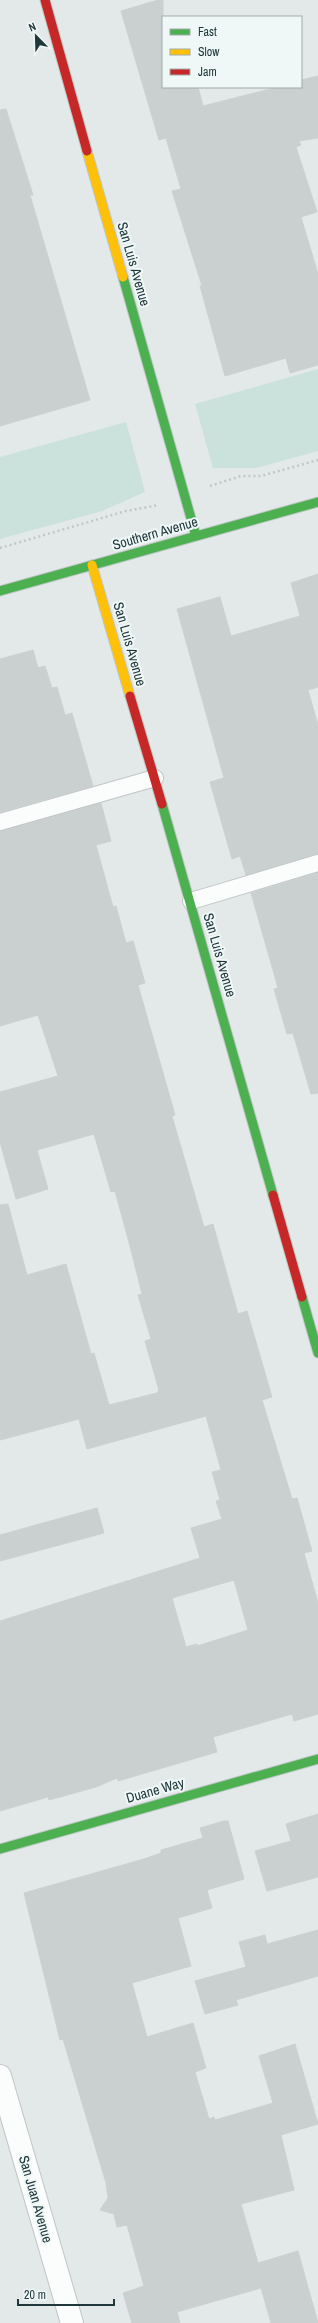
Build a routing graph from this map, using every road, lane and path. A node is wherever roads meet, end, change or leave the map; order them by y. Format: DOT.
graph roads {
  1 [pos="45,0"];
  2 [pos="318,460"];
  3 [pos="212,486"];
  4 [pos="318,502"];
  5 [pos="151,508"];
  6 [pos="196,536"];
  7 [pos="0,548"];
  8 [pos="92,565"];
  9 [pos="0,591"];
  10 [pos="155,778"];
  11 [pos="0,822"];
  12 [pos="318,863"];
  13 [pos="191,901"];
  14 [pos="318,1353"];
  15 [pos="318,1759"];
  16 [pos="0,1849"];
  17 [pos="0,2076"];
  18 [pos="72,2323"];
  1 -- 6 [label="street, San Luis Avenue"];
  2 -- 3 [label="path"];
  4 -- 6 [label="street, Southern Avenue"];
  5 -- 7 [label="path"];
  6 -- 8 [label="street, Southern Avenue"];
  8 -- 9 [label="street, Southern Avenue"];
  8 -- 10 [label="street, San Luis Avenue"];
  10 -- 11 [label="lane"];
  10 -- 13 [label="street, San Luis Avenue"];
  12 -- 13 [label="lane"];
  13 -- 14 [label="street, San Luis Avenue"];
  15 -- 16 [label="street, Duane Way"];
  17 -- 18 [label="street, San Juan Avenue"];
}
